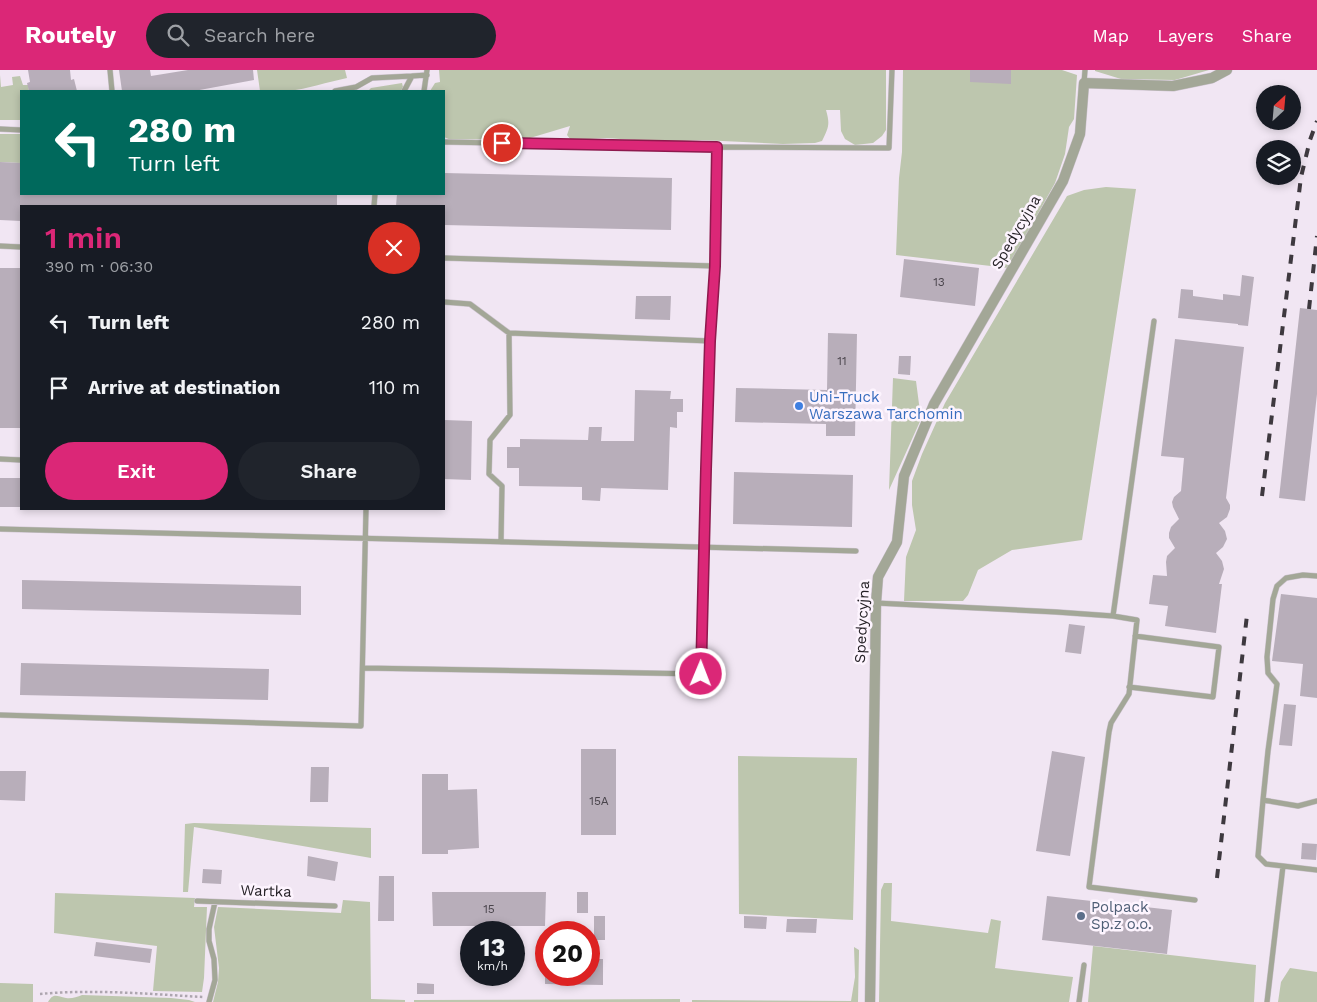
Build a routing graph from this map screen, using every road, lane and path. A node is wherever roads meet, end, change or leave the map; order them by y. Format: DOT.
graph roads {
  1 [pos="110,70"];
  2 [pos="892,70"];
  3 [pos="1085,70"];
  4 [pos="1227,70"];
  5 [pos="427,72"];
  6 [pos="412,76"];
  7 [pos="1084,82"];
  8 [pos="356,89"];
  9 [pos="112,90"];
  10 [pos="405,90"];
  11 [pos="424,90"];
  12 [pos="0,129"];
  13 [pos="20,130"];
  14 [pos="445,142"];
  15 [pos="717,147"];
  16 [pos="0,246"];
  17 [pos="20,247"];
  18 [pos="445,258"];
  19 [pos="715,266"];
  20 [pos="445,302"];
  21 [pos="1154,321"];
  22 [pos="509,333"];
  23 [pos="710,341"];
  24 [pos="0,459"];
  25 [pos="20,460"];
  26 [pos="366,510"];
  27 [pos="0,529"];
  28 [pos="365,538"];
  29 [pos="502,542"];
  30 [pos="703,547"];
  31 [pos="856,551"];
  32 [pos="1317,576"];
  33 [pos="876,603"];
  34 [pos="1113,616"];
  35 [pos="1135,636"];
  36 [pos="363,668"];
  37 [pos="1130,687"];
  38 [pos="0,715"];
  39 [pos="1263,800"];
  40 [pos="1317,801"];
  41 [pos="1283,866"];
  42 [pos="1317,870"];
  43 [pos="1195,900"];
  44 [pos="197,901"];
  45 [pos="215,902"];
  46 [pos="335,906"];
  47 [pos="1084,965"];
  48 [pos="40,994"];
  49 [pos="210,1000"];
  50 [pos="870,1002"];
  51 [pos="1079,1002"];
  52 [pos="1267,1002"];
  1 -- 9 [label="lane"];
  2 -- 15 [label="lane"];
  3 -- 7 [label="lane"];
  4 -- 7 [label="street"];
  5 -- 6 [label="lane"];
  5 -- 11 [label="lane"];
  6 -- 8 [label="lane"];
  6 -- 10 [label="lane"];
  7 -- 33 [label="street, Spedycyjna"];
  12 -- 13 [label="lane"];
  14 -- 15 [label="lane"];
  15 -- 19 [label="lane"];
  16 -- 17 [label="lane"];
  18 -- 19 [label="lane"];
  19 -- 23 [label="lane"];
  20 -- 22 [label="lane"];
  21 -- 34 [label="lane"];
  22 -- 23 [label="lane"];
  22 -- 29 [label="lane"];
  23 -- 30 [label="lane"];
  24 -- 25 [label="lane"];
  26 -- 28 [label="lane"];
  27 -- 28 [label="lane"];
  28 -- 29 [label="lane"];
  28 -- 36 [label="lane"];
  29 -- 30 [label="lane"];
  30 -- 31 [label="lane"];
  30 -- 36 [label="lane"];
  32 -- 39 [label="lane"];
  33 -- 34 [label="lane"];
  33 -- 50 [label="street, Spedycyjna"];
  34 -- 35 [label="lane"];
  35 -- 37 [label="lane"];
  35 -- 37 [label="lane"];
  36 -- 38 [label="lane"];
  37 -- 43 [label="lane"];
  39 -- 40 [label="lane"];
  39 -- 41 [label="lane"];
  41 -- 42 [label="lane"];
  41 -- 52 [label="lane"];
  44 -- 45 [label="lane, Wartka"];
  45 -- 46 [label="lane, Wartka"];
  45 -- 49 [label="lane"];
  47 -- 51 [label="lane"];
  48 -- 49 [label="path"];
}
